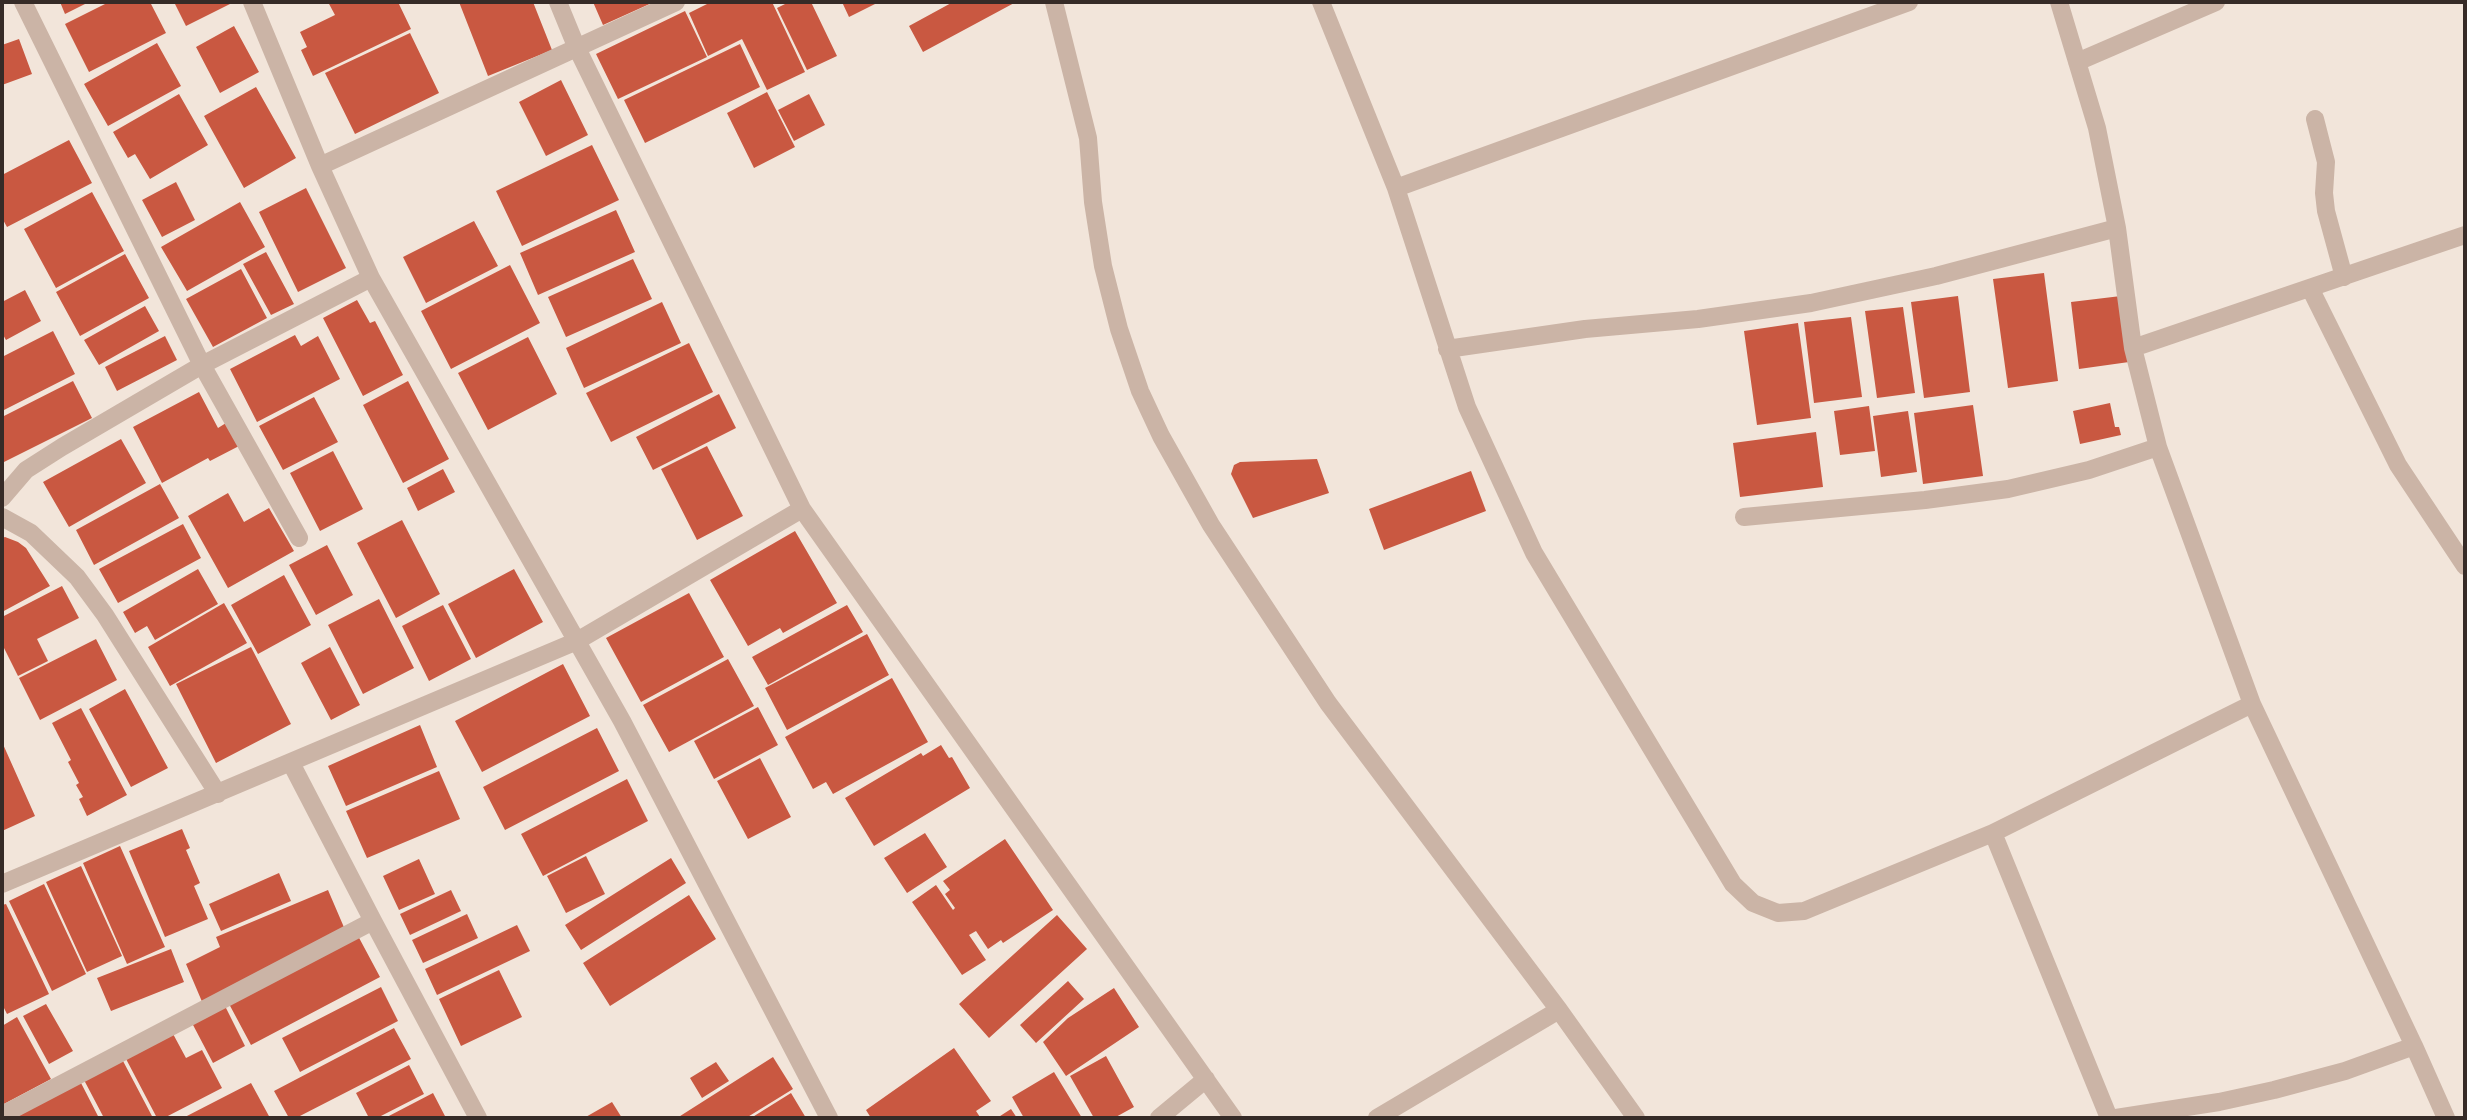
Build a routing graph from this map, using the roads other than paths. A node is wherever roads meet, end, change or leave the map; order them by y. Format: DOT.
graph roads {
  1 [pos="23,2"];
  2 [pos="252,2"];
  3 [pos="558,2"];
  4 [pos="676,2"];
  5 [pos="1054,2"];
  6 [pos="1321,2"];
  7 [pos="1909,2"];
  8 [pos="2059,2"];
  9 [pos="2216,2"];
  10 [pos="576,46"];
  11 [pos="2077,62"];
  12 [pos="2315,119"];
  13 [pos="320,166"];
  14 [pos="1396,188"];
  15 [pos="2117,228"];
  16 [pos="2465,235"];
  17 [pos="2344,276"];
  18 [pos="371,278"];
  19 [pos="2310,288"];
  20 [pos="2133,348"];
  21 [pos="1447,349"];
  22 [pos="202,365"];
  23 [pos="2158,447"];
  24 [pos="2,498"];
  25 [pos="802,509"];
  26 [pos="2,517"];
  27 [pos="1744,517"];
  28 [pos="299,538"];
  29 [pos="2465,566"];
  30 [pos="577,641"];
  31 [pos="2252,704"];
  32 [pos="291,763"];
  33 [pos="218,794"];
  34 [pos="1993,833"];
  35 [pos="2,884"];
  36 [pos="373,922"];
  37 [pos="1559,1010"];
  38 [pos="2414,1046"];
  39 [pos="1206,1079"];
  40 [pos="2,1115"];
  41 [pos="478,1118"];
  42 [pos="829,1118"];
  43 [pos="1159,1118"];
  44 [pos="1233,1118"];
  45 [pos="1377,1118"];
  46 [pos="1636,1118"];
  47 [pos="2109,1118"];
  48 [pos="2116,1118"];
  49 [pos="2446,1118"];
  1 -- 22 [label="street"];
  2 -- 13 [label="street"];
  3 -- 10 [label="street"];
  4 -- 10 [label="street"];
  5 -- 37 [label="street"];
  6 -- 14 [label="street"];
  7 -- 14 [label="street"];
  8 -- 11 [label="street"];
  9 -- 11 [label="street"];
  10 -- 13 [label="street"];
  10 -- 25 [label="street"];
  11 -- 15 [label="street"];
  12 -- 17 [label="street"];
  13 -- 18 [label="street"];
  14 -- 21 [label="street"];
  15 -- 20 [label="street"];
  15 -- 21 [label="street"];
  16 -- 17 [label="street"];
  17 -- 19 [label="street"];
  18 -- 22 [label="street"];
  18 -- 30 [label="street"];
  19 -- 20 [label="street"];
  19 -- 29 [label="street"];
  20 -- 23 [label="street"];
  21 -- 34 [label="street"];
  22 -- 24 [label="street"];
  22 -- 28 [label="street"];
  23 -- 27 [label="street"];
  23 -- 31 [label="street"];
  25 -- 30 [label="street"];
  25 -- 39 [label="street"];
  26 -- 33 [label="street"];
  30 -- 32 [label="street"];
  30 -- 42 [label="street"];
  31 -- 34 [label="street"];
  31 -- 38 [label="street"];
  32 -- 33 [label="street"];
  32 -- 36 [label="street"];
  33 -- 35 [label="street"];
  34 -- 47 [label="street"];
  36 -- 40 [label="street"];
  36 -- 41 [label="street"];
  37 -- 45 [label="street"];
  37 -- 46 [label="street"];
  38 -- 48 [label="street"];
  38 -- 49 [label="street"];
  39 -- 43 [label="street"];
  39 -- 44 [label="street"];
}
